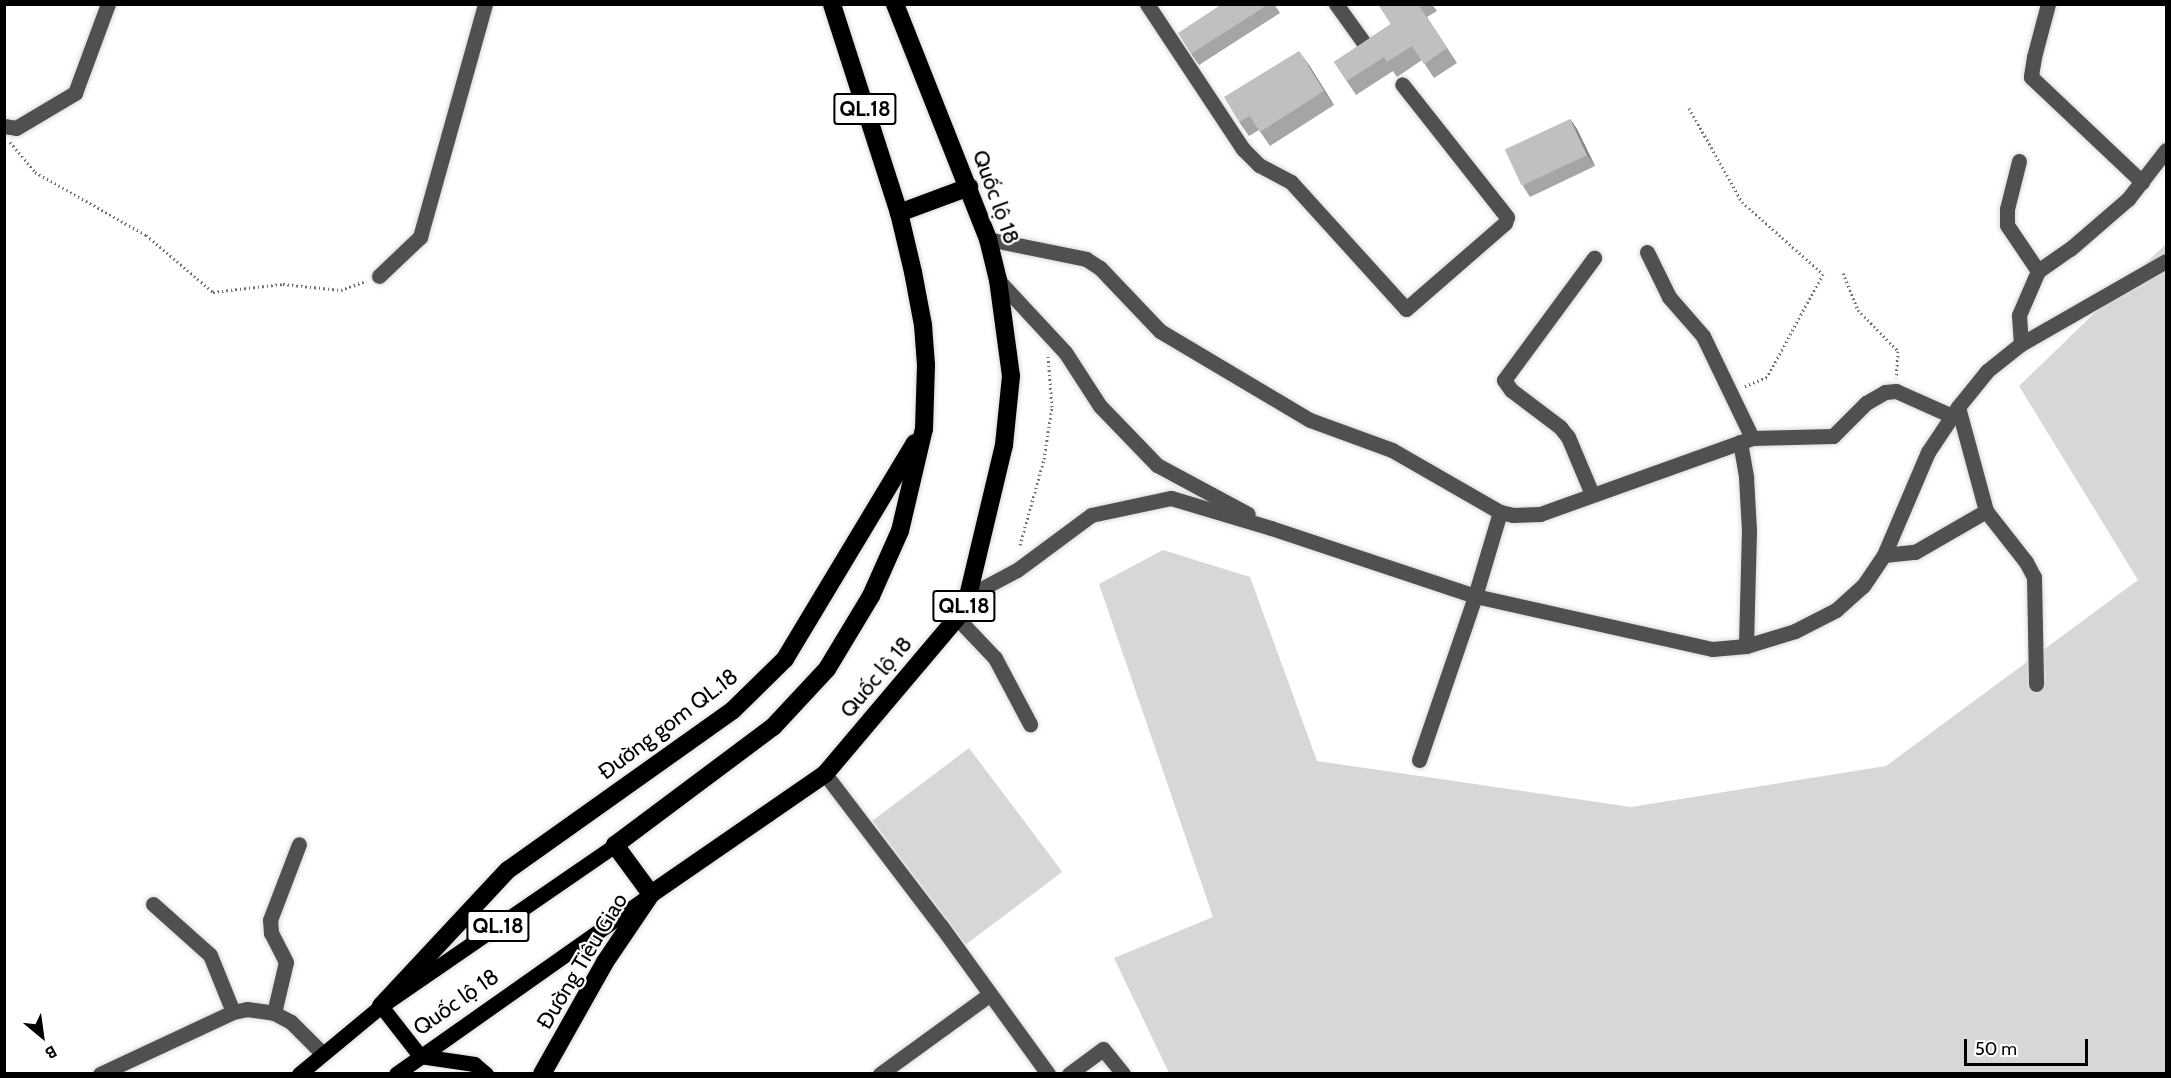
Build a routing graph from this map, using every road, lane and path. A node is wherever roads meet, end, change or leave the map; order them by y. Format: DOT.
graph roads {
  1 [pos="108,4"];
  2 [pos="485,4"];
  3 [pos="832,4"];
  4 [pos="895,4"];
  5 [pos="1147,4"];
  6 [pos="1336,4"];
  7 [pos="2048,4"];
  8 [pos="1369,50"];
  9 [pos="1402,84"];
  10 [pos="1689,108"];
  11 [pos="4,126"];
  12 [pos="4,135"];
  13 [pos="2166,150"];
  14 [pos="2019,161"];
  15 [pos="2142,182"];
  16 [pos="969,187"];
  17 [pos="899,213"];
  18 [pos="988,238"];
  19 [pos="1647,252"];
  20 [pos="1594,258"];
  21 [pos="2166,261"];
  22 [pos="2038,271"];
  23 [pos="1843,273"];
  24 [pos="379,276"];
  25 [pos="998,280"];
  26 [pos="2021,344"];
  27 [pos="1047,351"];
  28 [pos="1896,391"];
  29 [pos="1730,393"];
  30 [pos="1955,411"];
  31 [pos="924,429"];
  32 [pos="1746,440"];
  33 [pos="1592,494"];
  34 [pos="1986,511"];
  35 [pos="1500,512"];
  36 [pos="1271,528"];
  37 [pos="1020,545"];
  38 [pos="1884,555"];
  39 [pos="968,596"];
  40 [pos="1475,596"];
  41 [pos="957,618"];
  42 [pos="1746,646"];
  43 [pos="2036,684"];
  44 [pos="1030,724"];
  45 [pos="1419,760"];
  46 [pos="825,774"];
  47 [pos="299,844"];
  48 [pos="615,845"];
  49 [pos="651,894"];
  50 [pos="153,904"];
  51 [pos="990,994"];
  52 [pos="381,1006"];
  53 [pos="233,1011"];
  54 [pos="274,1013"];
  55 [pos="322,1053"];
  56 [pos="420,1056"];
  57 [pos="100,1074"];
  58 [pos="299,1074"];
  59 [pos="396,1074"];
  60 [pos="486,1074"];
  61 [pos="542,1074"];
  62 [pos="880,1074"];
  63 [pos="1048,1074"];
  64 [pos="1069,1074"];
  65 [pos="1123,1074"];
  1 -- 11 [label="street"];
  2 -- 24 [label="street"];
  3 -- 17 [label="highway, Quốc lộ 18 / QL.18"];
  4 -- 16 [label="highway, Quốc lộ 18 / QL.18"];
  5 -- 9 [label="street"];
  6 -- 8 [label="street"];
  7 -- 15 [label="street"];
  10 -- 29 [label="path"];
  12 -- 24 [label="path"];
  13 -- 15 [label="street"];
  14 -- 22 [label="street"];
  15 -- 22 [label="street"];
  16 -- 17 [label="highway"];
  16 -- 18 [label="highway, Quốc lộ 18 / QL.18"];
  17 -- 31 [label="highway, Quốc lộ 18 / QL.18"];
  18 -- 25 [label="highway, Quốc lộ 18 / QL.18"];
  18 -- 35 [label="street"];
  19 -- 29 [label="street"];
  20 -- 33 [label="street"];
  21 -- 26 [label="street"];
  22 -- 26 [label="street"];
  23 -- 28 [label="path"];
  25 -- 36 [label="street"];
  25 -- 39 [label="highway, Quốc lộ 18 / QL.18"];
  26 -- 30 [label="street"];
  27 -- 37 [label="path"];
  28 -- 30 [label="street"];
  28 -- 32 [label="street"];
  29 -- 32 [label="street"];
  30 -- 34 [label="street"];
  30 -- 38 [label="street"];
  31 -- 48 [label="highway, Quốc lộ 18 / QL.18"];
  31 -- 52 [label="highway, Đường gom QL.18 / QL.18"];
  32 -- 33 [label="street"];
  32 -- 42 [label="street"];
  33 -- 35 [label="street"];
  34 -- 38 [label="street"];
  34 -- 43 [label="street"];
  35 -- 40 [label="street"];
  36 -- 39 [label="street"];
  36 -- 40 [label="street"];
  38 -- 42 [label="street"];
  39 -- 41 [label="highway, Quốc lộ 18 / QL.18"];
  40 -- 42 [label="street"];
  40 -- 45 [label="street"];
  41 -- 44 [label="street"];
  41 -- 46 [label="highway, Quốc lộ 18 / QL.18"];
  46 -- 49 [label="highway, Quốc lộ 18 / QL.18"];
  46 -- 51 [label="street"];
  47 -- 54 [label="street"];
  48 -- 49 [label="highway, Đường Tiêu Giao"];
  48 -- 52 [label="main road, Quốc lộ 18 / QL.18"];
  49 -- 56 [label="main road, Quốc lộ 18 / QL.18"];
  49 -- 61 [label="highway, Đường Tiêu Giao"];
  50 -- 53 [label="street"];
  51 -- 62 [label="street"];
  51 -- 63 [label="street"];
  52 -- 55 [label="main road, Quốc lộ 18 / QL.18"];
  52 -- 56 [label="main road"];
  53 -- 54 [label="street"];
  53 -- 57 [label="street"];
  54 -- 55 [label="street"];
  55 -- 58 [label="main road, Quốc lộ 18 / QL.18"];
  56 -- 59 [label="main road, Quốc lộ 18 / QL.18"];
  56 -- 60 [label="main road"];
  64 -- 65 [label="street"];
}
